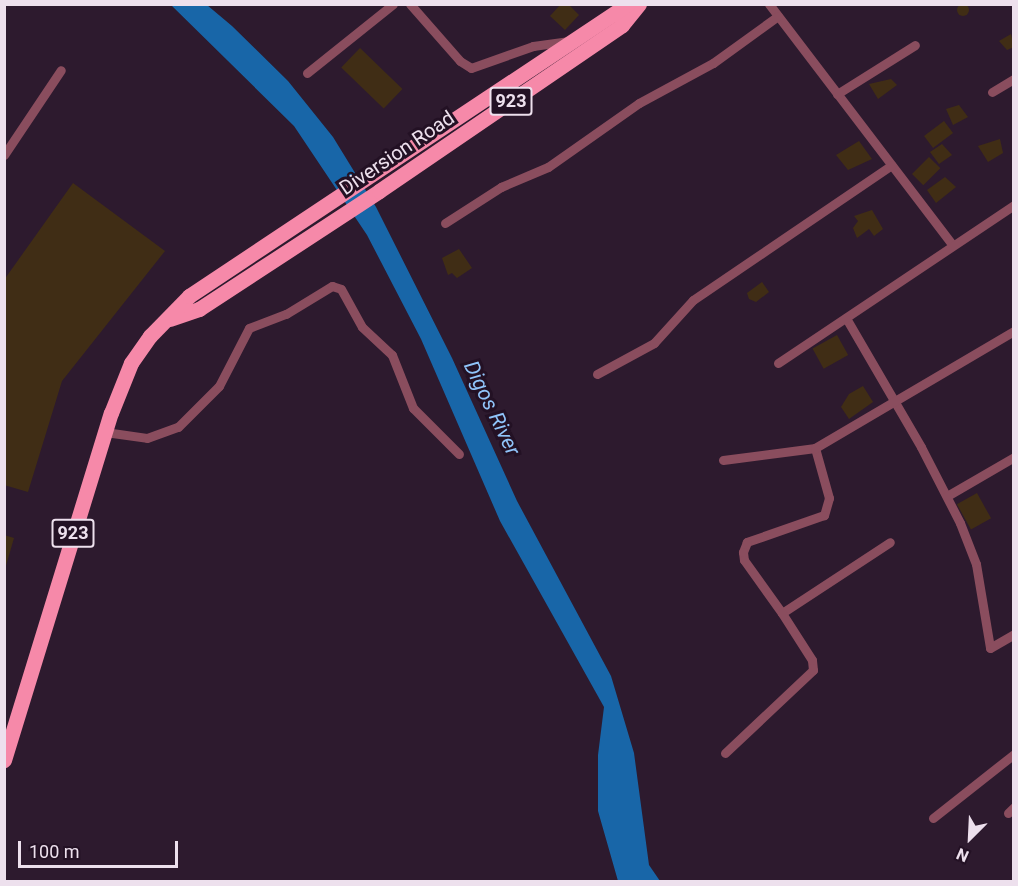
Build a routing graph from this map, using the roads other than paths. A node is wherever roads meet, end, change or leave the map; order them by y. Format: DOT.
graph roads {
  1 [pos="393,4"];
  2 [pos="410,4"];
  3 [pos="628,4"];
  4 [pos="639,4"];
  5 [pos="769,4"];
  6 [pos="610,8"];
  7 [pos="778,16"];
  8 [pos="622,25"];
  9 [pos="568,41"];
  10 [pos="915,45"];
  11 [pos="61,70"];
  12 [pos="307,73"];
  13 [pos="1014,79"];
  14 [pos="992,92"];
  15 [pos="837,94"];
  16 [pos="4,154"];
  17 [pos="892,165"];
  18 [pos="1014,205"];
  19 [pos="445,223"];
  20 [pos="952,244"];
  21 [pos="846,318"];
  22 [pos="167,320"];
  23 [pos="1014,331"];
  24 [pos="778,363"];
  25 [pos="597,374"];
  26 [pos="895,402"];
  27 [pos="105,432"];
  28 [pos="815,448"];
  29 [pos="459,454"];
  30 [pos="1014,457"];
  31 [pos="723,460"];
  32 [pos="947,496"];
  33 [pos="890,542"];
  34 [pos="782,613"];
  35 [pos="1014,634"];
  36 [pos="725,753"];
  37 [pos="1014,754"];
  38 [pos="4,760"];
  39 [pos="933,818"];
  1 -- 12 [label="street"];
  2 -- 9 [label="street"];
  3 -- 6 [label="highway, Diversion Road / 923"];
  4 -- 8 [label="highway, Diversion Road / 923"];
  5 -- 7 [label="street"];
  6 -- 8 [label="street"];
  6 -- 9 [label="highway, Diversion Road / 923"];
  7 -- 15 [label="street"];
  7 -- 19 [label="street"];
  8 -- 22 [label="highway, Diversion Road / 923"];
  9 -- 22 [label="highway, Diversion Road / 923"];
  10 -- 15 [label="street"];
  11 -- 16 [label="street"];
  13 -- 14 [label="street"];
  15 -- 17 [label="street"];
  17 -- 20 [label="street"];
  17 -- 25 [label="street"];
  18 -- 20 [label="street"];
  20 -- 21 [label="street"];
  21 -- 24 [label="street"];
  21 -- 26 [label="street"];
  22 -- 27 [label="highway, Diversion Road / 923"];
  23 -- 26 [label="street"];
  26 -- 28 [label="street"];
  26 -- 32 [label="street"];
  27 -- 29 [label="street"];
  27 -- 38 [label="highway, Diversion Road / 923"];
  28 -- 31 [label="street"];
  28 -- 34 [label="street"];
  30 -- 32 [label="street"];
  32 -- 35 [label="street"];
  33 -- 34 [label="street"];
  34 -- 36 [label="street"];
  37 -- 39 [label="street"];
}
